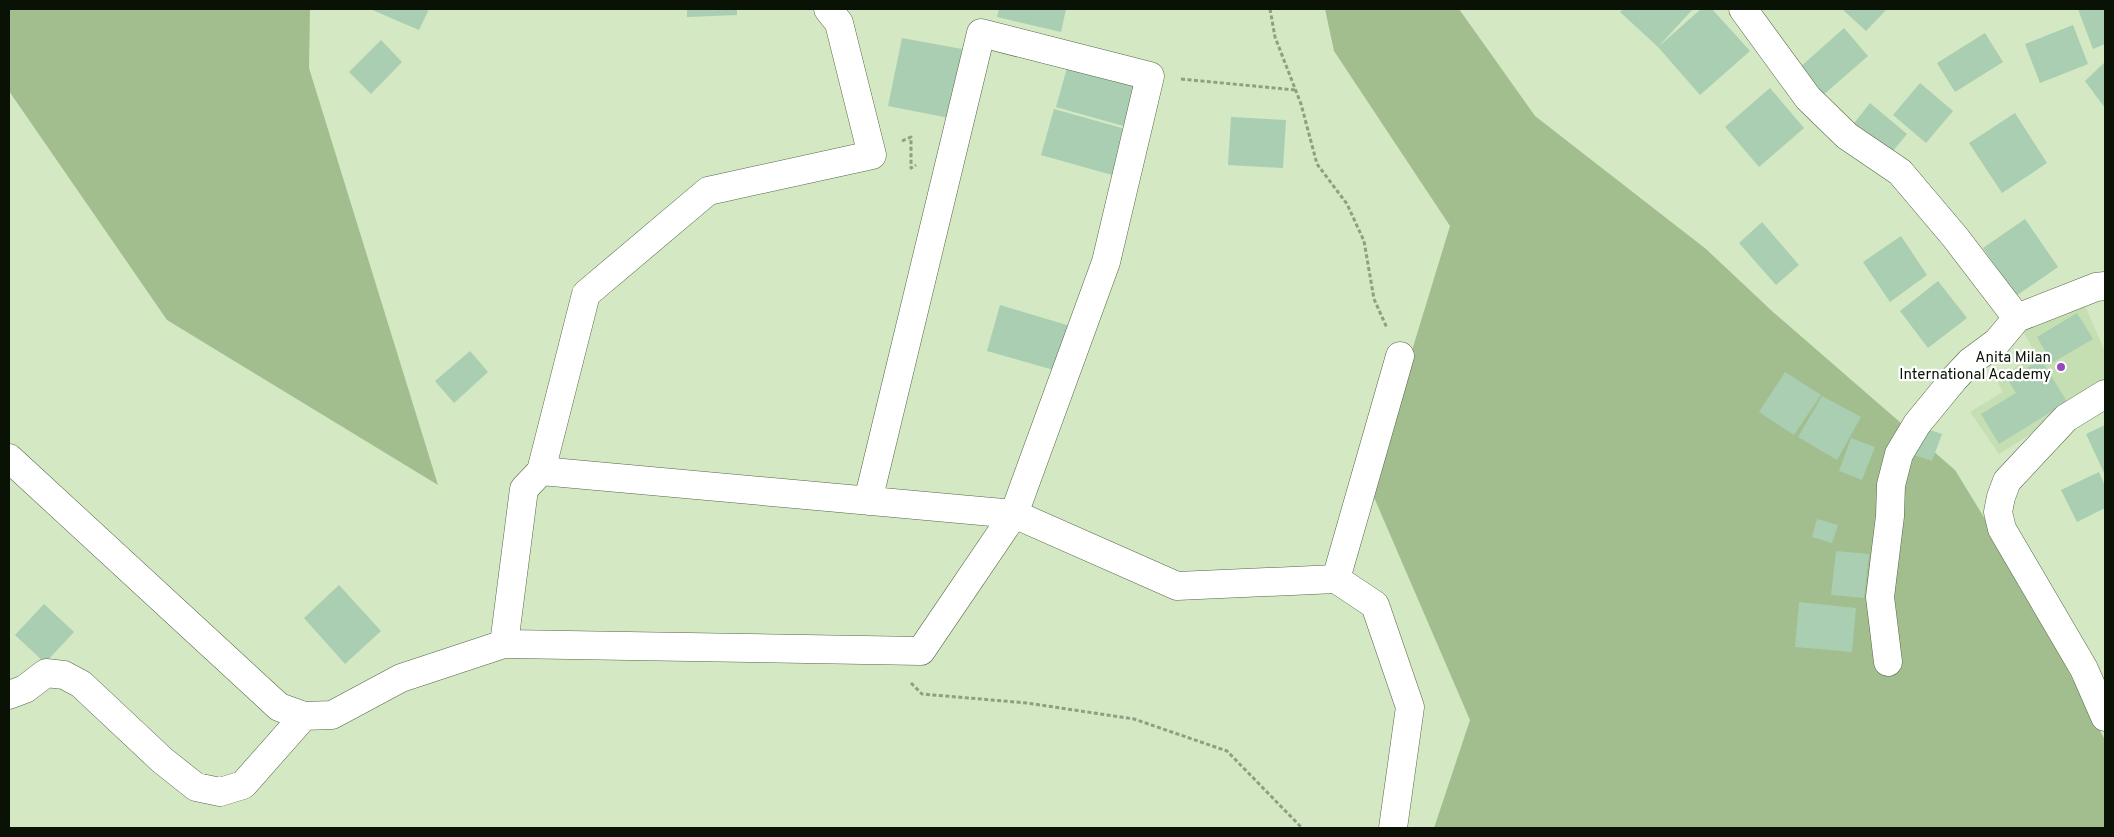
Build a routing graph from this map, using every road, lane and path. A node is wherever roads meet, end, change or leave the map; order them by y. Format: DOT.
graph roads {
  1 [pos="828,9"];
  2 [pos="1270,9"];
  3 [pos="1745,10"];
  4 [pos="1150,76"];
  5 [pos="1295,90"];
  6 [pos="954,144"];
  7 [pos="872,155"];
  8 [pos="2105,286"];
  9 [pos="2017,318"];
  10 [pos="1400,356"];
  11 [pos="2105,394"];
  12 [pos="9,458"];
  13 [pos="541,471"];
  14 [pos="868,501"];
  15 [pos="1014,514"];
  16 [pos="1336,580"];
  17 [pos="504,644"];
  18 [pos="879,650"];
  19 [pos="1888,662"];
  20 [pos="9,694"];
  21 [pos="304,716"];
  22 [pos="2105,717"];
  23 [pos="1302,828"];
  24 [pos="1393,828"];
  1 -- 7 [label="street"];
  2 -- 5 [label="path"];
  3 -- 9 [label="street"];
  4 -- 5 [label="path"];
  4 -- 6 [label="street"];
  4 -- 15 [label="street"];
  5 -- 10 [label="path"];
  6 -- 7 [label="path"];
  6 -- 14 [label="street"];
  7 -- 13 [label="street"];
  8 -- 9 [label="street"];
  9 -- 19 [label="street"];
  10 -- 16 [label="street"];
  11 -- 22 [label="street"];
  12 -- 21 [label="street"];
  13 -- 14 [label="street"];
  13 -- 17 [label="street"];
  14 -- 15 [label="street"];
  15 -- 16 [label="street"];
  15 -- 18 [label="street"];
  16 -- 24 [label="street"];
  17 -- 18 [label="street"];
  17 -- 21 [label="street"];
  18 -- 23 [label="path"];
  20 -- 21 [label="street"];
}
